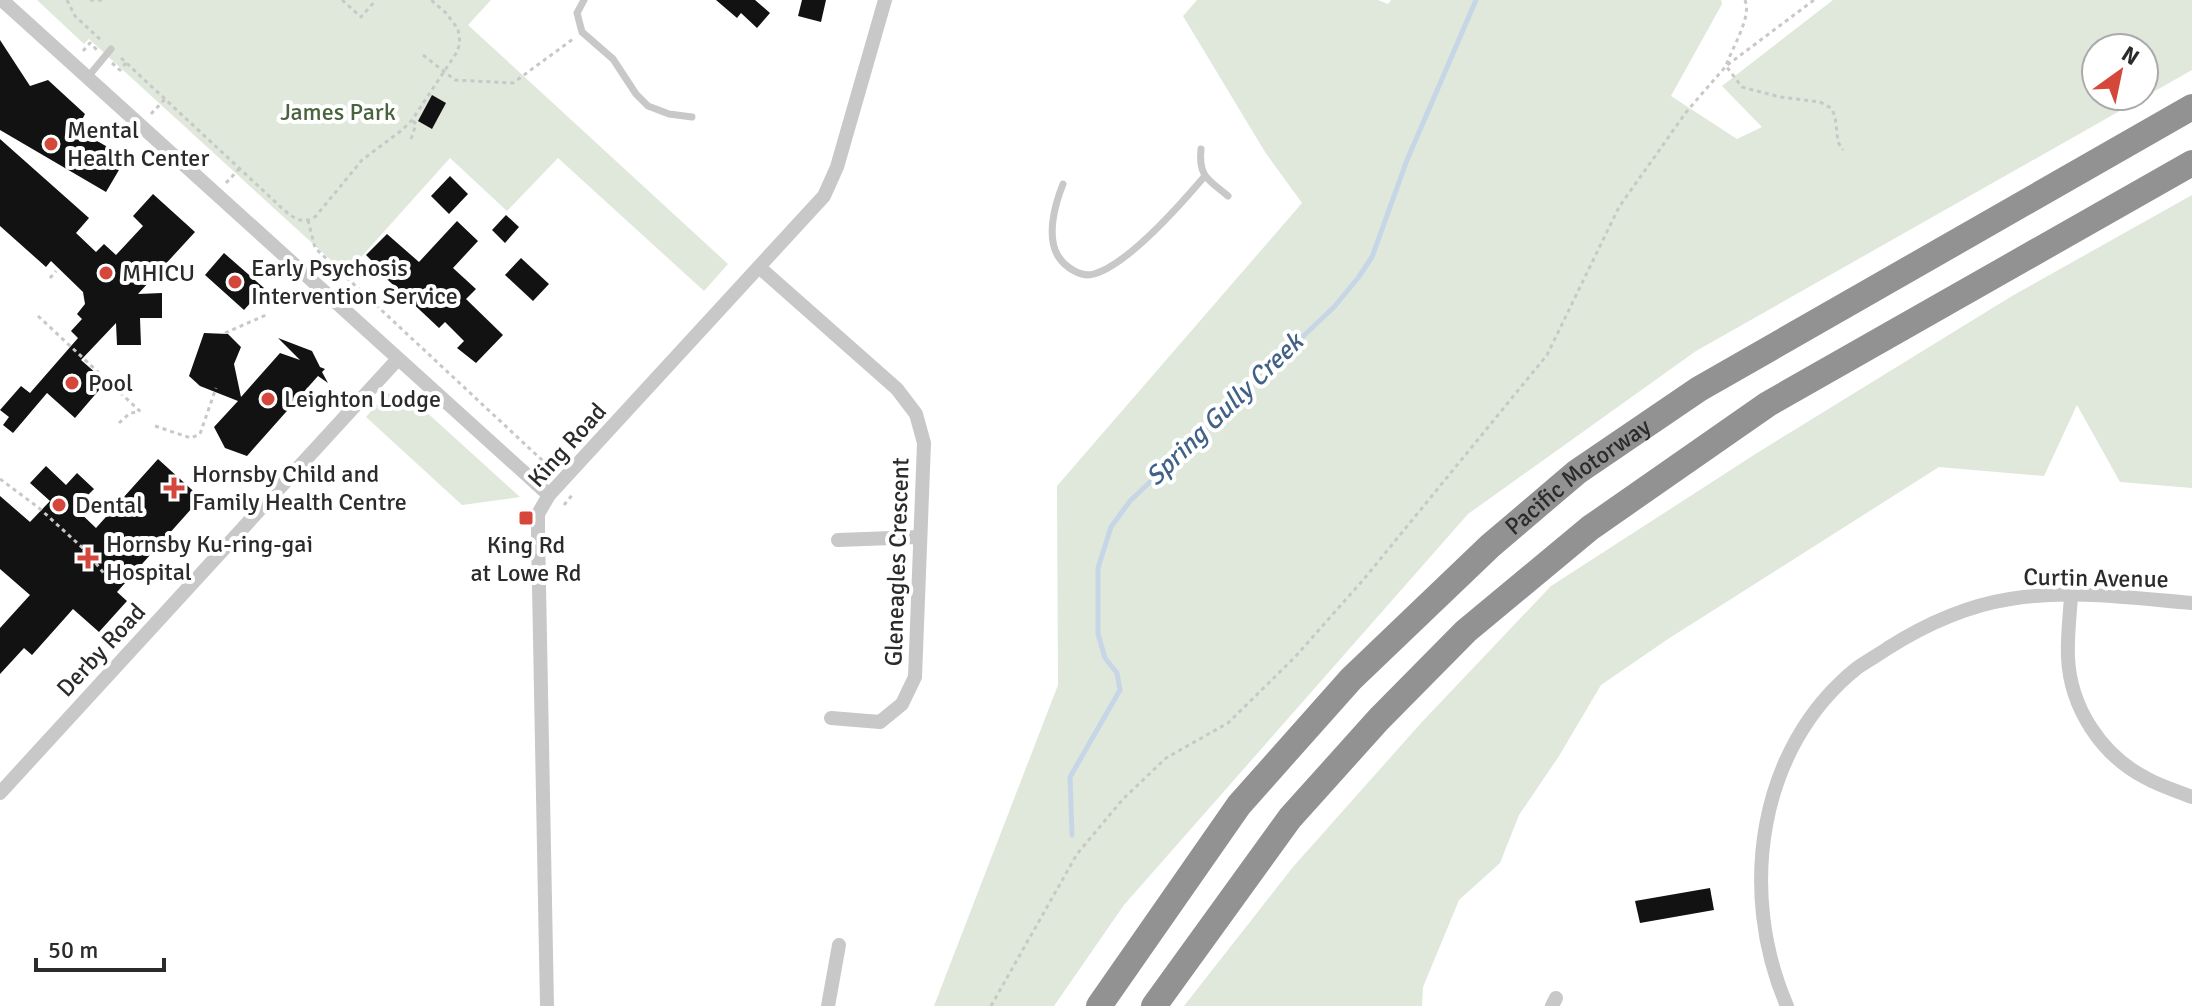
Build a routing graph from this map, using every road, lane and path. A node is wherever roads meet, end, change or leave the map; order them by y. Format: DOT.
graph roads {
  1 [pos="2,0"];
  2 [pos="67,0"];
  3 [pos="90,0"];
  4 [pos="103,0"];
  5 [pos="342,0"];
  6 [pos="376,0"];
  7 [pos="431,0"];
  8 [pos="584,0"];
  9 [pos="885,0"];
  10 [pos="1745,0"];
  11 [pos="1814,0"];
  12 [pos="582,32"];
  13 [pos="111,49"];
  14 [pos="423,55"];
  15 [pos="1726,66"];
  16 [pos="445,74"];
  17 [pos="87,78"];
  18 [pos="165,99"];
  19 [pos="2192,107"];
  20 [pos="692,117"];
  21 [pos="412,120"];
  22 [pos="140,126"];
  23 [pos="411,139"];
  24 [pos="1201,149"];
  25 [pos="1843,150"];
  26 [pos="2192,163"];
  27 [pos="1204,177"];
  28 [pos="1063,184"];
  29 [pos="1228,196"];
  30 [pos="308,220"];
  31 [pos="759,267"];
  32 [pos="56,271"];
  33 [pos="50,278"];
  34 [pos="266,315"];
  35 [pos="38,316"];
  36 [pos="225,333"];
  37 [pos="397,360"];
  38 [pos="216,388"];
  39 [pos="119,423"];
  40 [pos="155,426"];
  41 [pos="544,462"];
  42 [pos="0,479"];
  43 [pos="549,495"];
  44 [pos="919,537"];
  45 [pos="838,540"];
  46 [pos="106,576"];
  47 [pos="2071,595"];
  48 [pos="2192,603"];
  49 [pos="831,718"];
  50 [pos="0,793"];
  51 [pos="2192,797"];
  52 [pos="839,945"];
  53 [pos="547,1006"];
  54 [pos="828,1006"];
  55 [pos="991,1006"];
  56 [pos="1099,1006"];
  57 [pos="1154,1006"];
  58 [pos="1787,1006"];
  1 -- 17 [label="street"];
  2 -- 13 [label="path"];
  3 -- 4 [label="path"];
  5 -- 6 [label="path"];
  7 -- 16 [label="path"];
  8 -- 12 [label="lane"];
  9 -- 31 [label="street, King Road"];
  10 -- 15 [label="path"];
  11 -- 15 [label="path"];
  12 -- 16 [label="path"];
  12 -- 20 [label="lane"];
  13 -- 17 [label="lane"];
  13 -- 18 [label="path"];
  14 -- 16 [label="path"];
  15 -- 25 [label="path"];
  15 -- 55 [label="path"];
  16 -- 21 [label="path"];
  17 -- 22 [label="street"];
  18 -- 22 [label="path"];
  18 -- 30 [label="path"];
  19 -- 56 [label="highway, Pacific Motorway"];
  21 -- 23 [label="path"];
  21 -- 30 [label="path"];
  22 -- 37 [label="street"];
  24 -- 27 [label="lane"];
  26 -- 57 [label="highway, Pacific Motorway"];
  27 -- 28 [label="lane"];
  27 -- 29 [label="lane"];
  30 -- 41 [label="path"];
  31 -- 43 [label="street, King Road"];
  31 -- 44 [label="street, Gleneagles Crescent"];
  32 -- 33 [label="path"];
  34 -- 36 [label="path"];
  35 -- 39 [label="path"];
  37 -- 43 [label="street"];
  37 -- 50 [label="street, Derby Road"];
  38 -- 40 [label="path"];
  42 -- 46 [label="path"];
  43 -- 53 [label="street, King Road"];
  44 -- 45 [label="street"];
  44 -- 49 [label="street, Gleneagles Crescent"];
  47 -- 48 [label="street, Curtin Avenue"];
  47 -- 51 [label="street"];
  47 -- 58 [label="street, Curtin Avenue"];
  52 -- 54 [label="street"];
}
